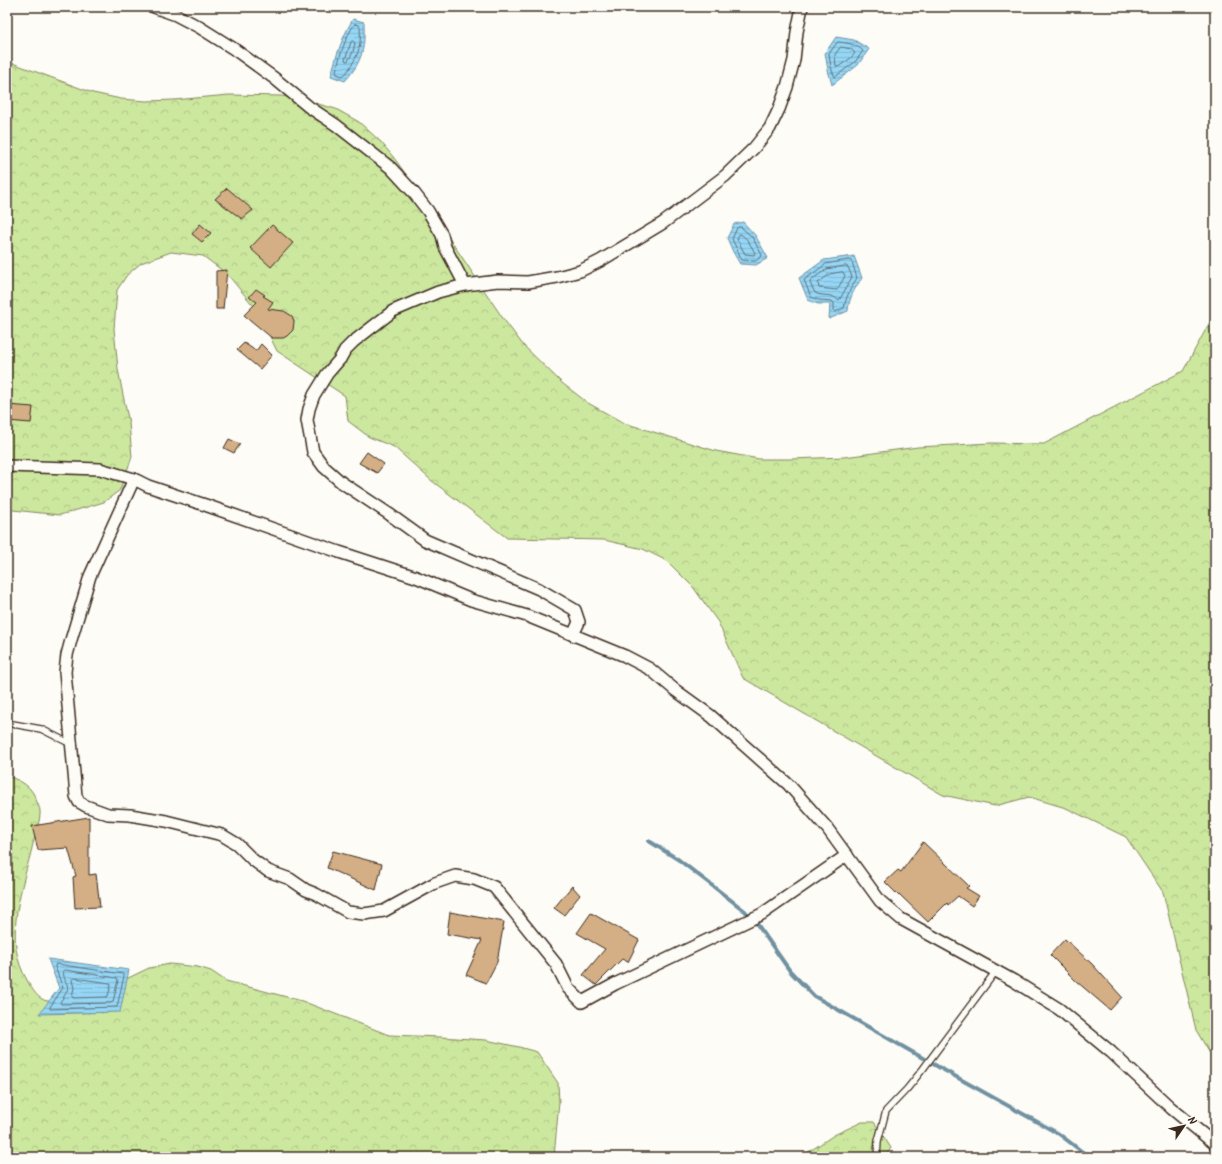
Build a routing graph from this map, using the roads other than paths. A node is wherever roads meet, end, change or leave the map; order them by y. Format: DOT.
graph roads {
  1 [pos="154,7"];
  2 [pos="802,7"];
  3 [pos="464,286"];
  4 [pos="7,466"];
  5 [pos="134,479"];
  6 [pos="573,635"];
  7 [pos="7,723"];
  8 [pos="71,744"];
  9 [pos="847,855"];
  10 [pos="996,971"];
  11 [pos="1215,1144"];
  12 [pos="877,1157"];
  1 -- 3 [label="street"];
  2 -- 3 [label="street"];
  3 -- 6 [label="street"];
  4 -- 5 [label="street"];
  5 -- 6 [label="street"];
  5 -- 8 [label="street"];
  6 -- 9 [label="street"];
  7 -- 8 [label="lane"];
  8 -- 9 [label="street"];
  9 -- 10 [label="street"];
  10 -- 11 [label="street"];
  10 -- 12 [label="lane"];
}
